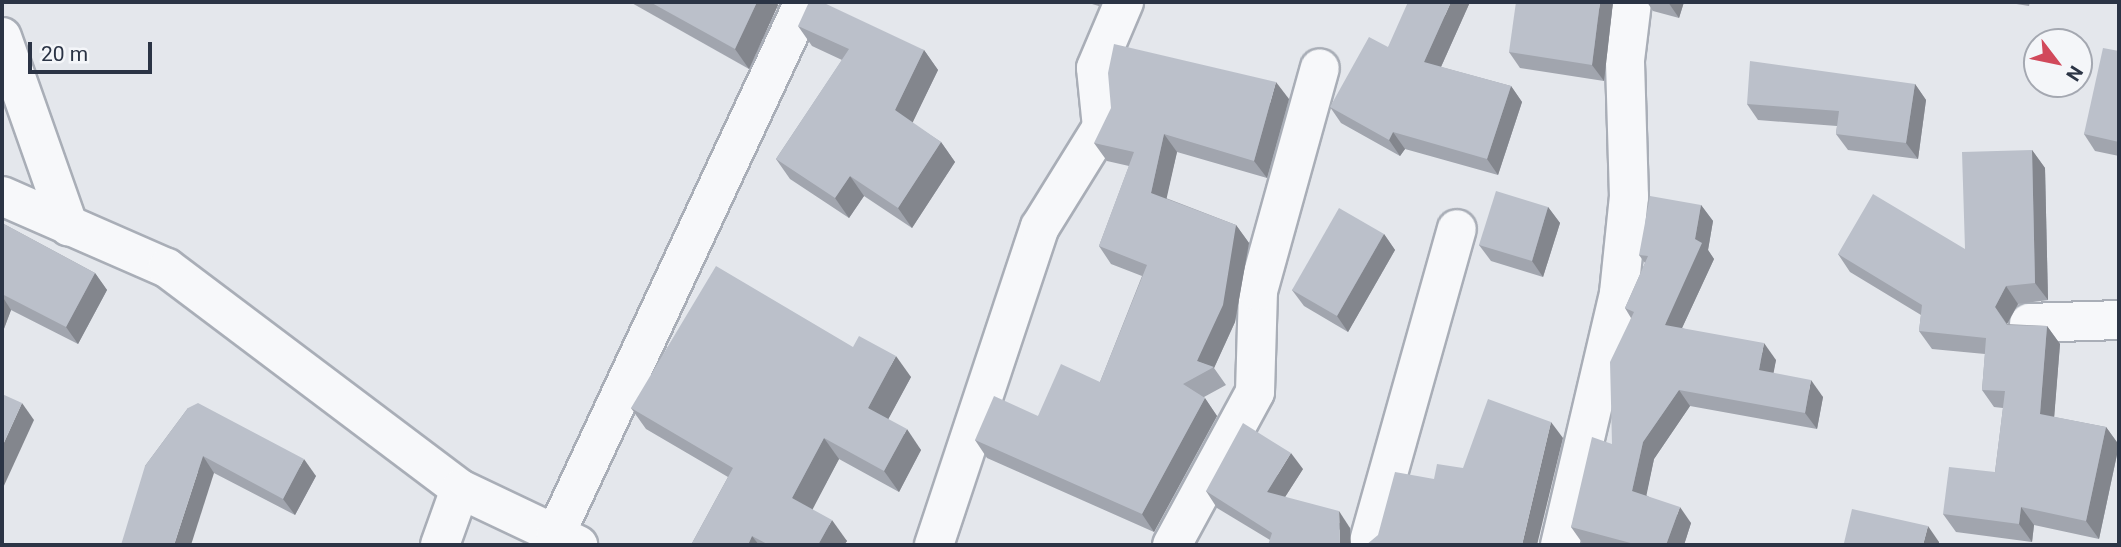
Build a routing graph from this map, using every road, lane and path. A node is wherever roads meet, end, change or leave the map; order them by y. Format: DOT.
graph roads {
  1 [pos="804,2"];
  2 [pos="1124,2"];
  3 [pos="1632,2"];
  4 [pos="2,37"];
  5 [pos="1320,68"];
  6 [pos="2,196"];
  7 [pos="69,227"];
  8 [pos="1457,229"];
  9 [pos="2119,320"];
  10 [pos="2029,323"];
  11 [pos="460,489"];
  12 [pos="567,539"];
  13 [pos="440,545"];
  14 [pos="934,545"];
  15 [pos="1172,545"];
  16 [pos="1368,545"];
  17 [pos="1560,545"];
  1 -- 12 [label="street"];
  2 -- 14 [label="street"];
  3 -- 17 [label="street"];
  4 -- 7 [label="street"];
  5 -- 15 [label="street"];
  6 -- 7 [label="street"];
  7 -- 11 [label="street"];
  8 -- 16 [label="street"];
  9 -- 10 [label="street"];
  11 -- 12 [label="street"];
  11 -- 13 [label="street"];
}
